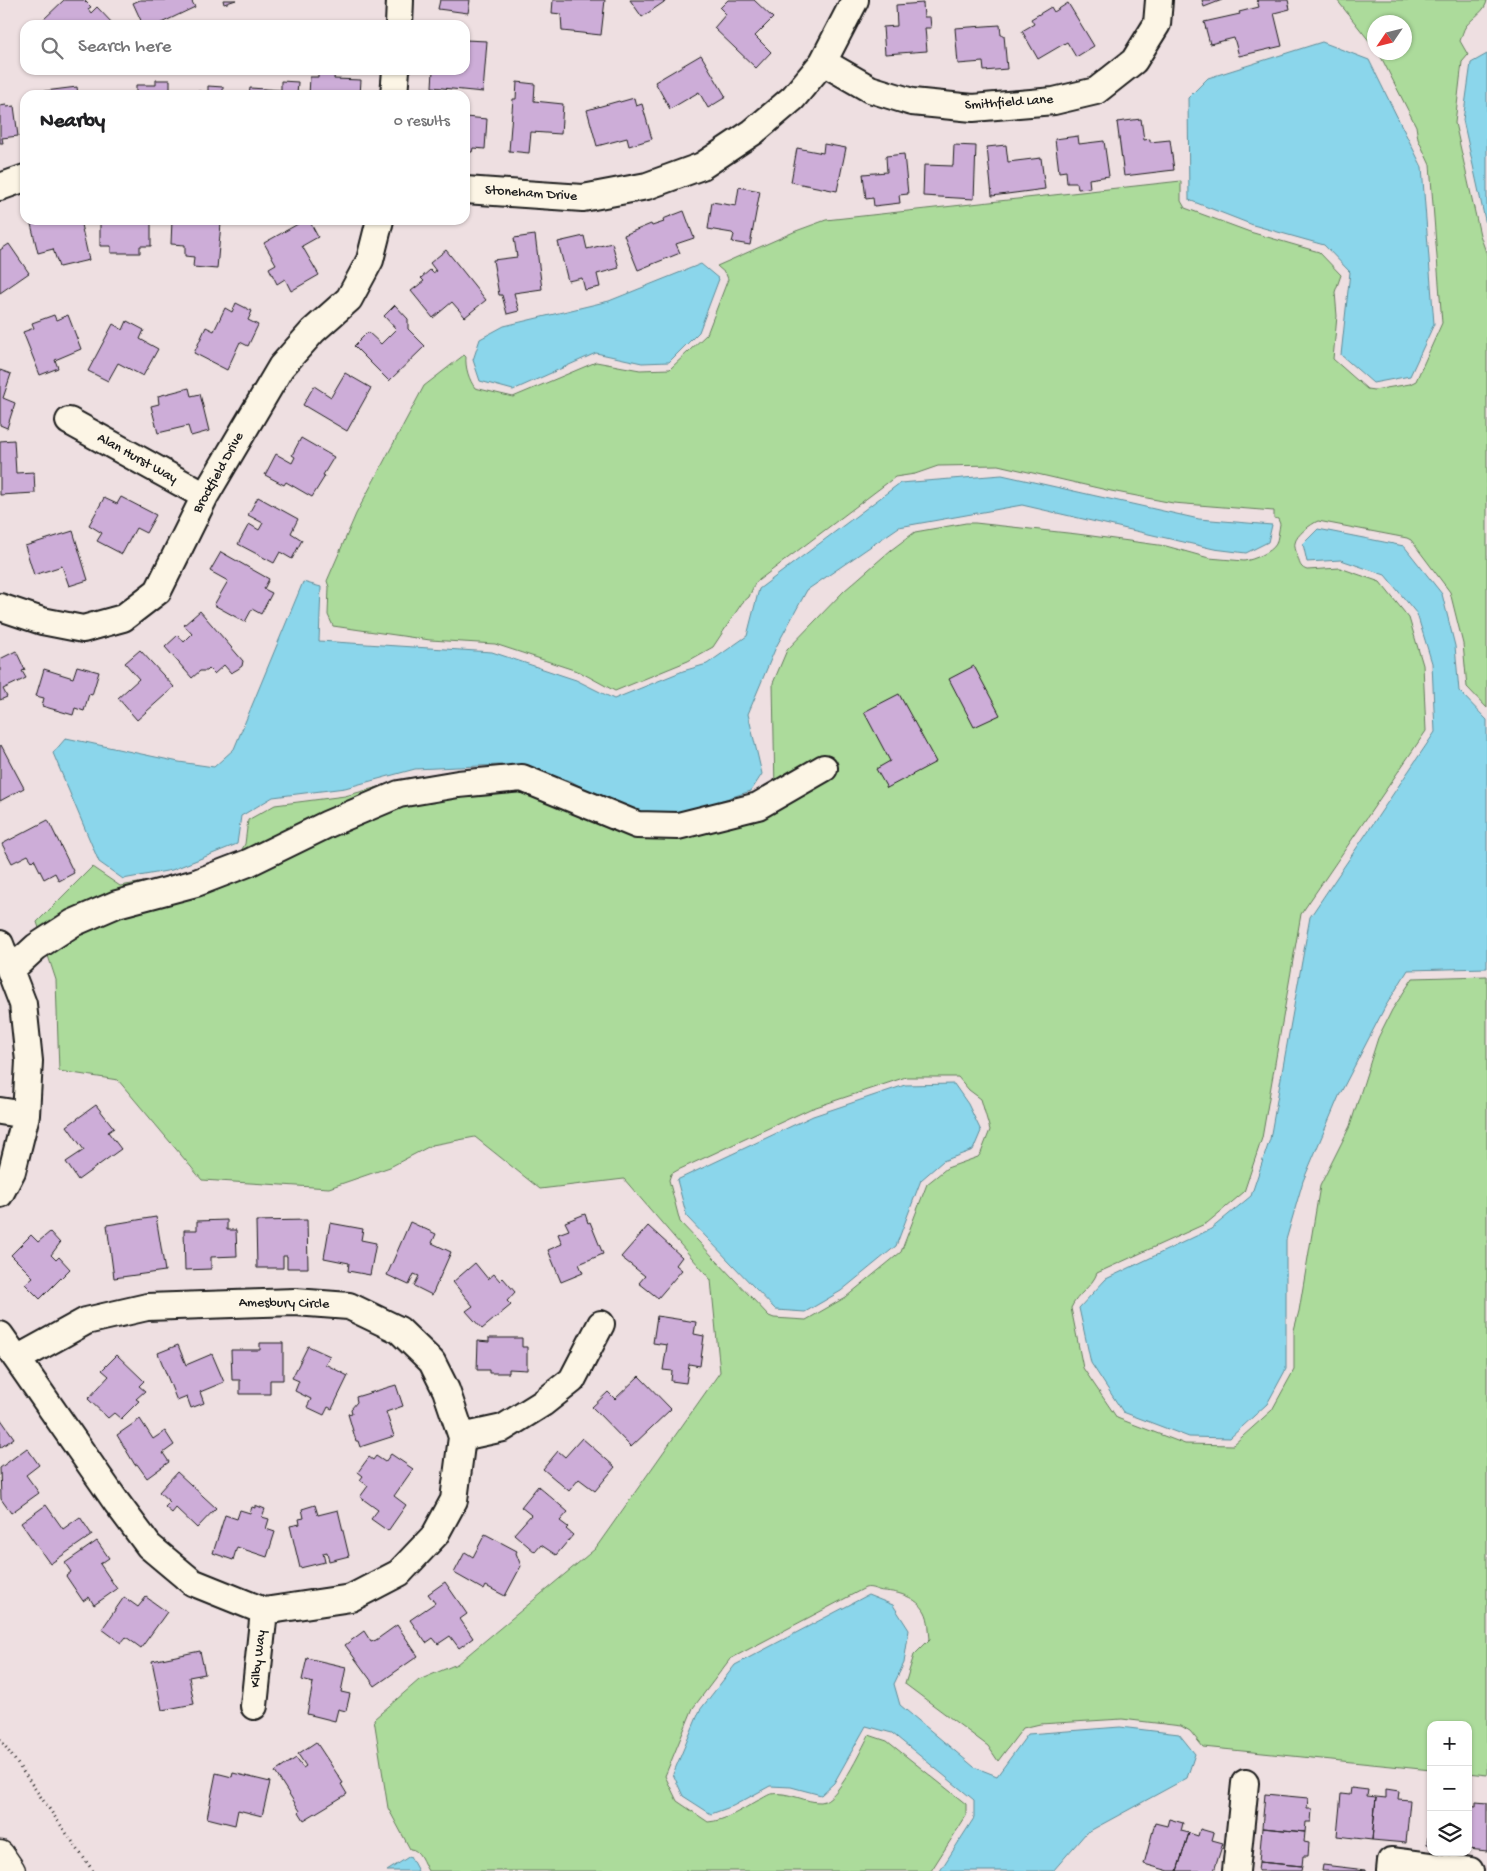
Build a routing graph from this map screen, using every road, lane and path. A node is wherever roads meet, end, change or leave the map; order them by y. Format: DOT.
graph roads {
  1 [pos="400,0"];
  2 [pos="855,0"];
  3 [pos="1159,0"];
  4 [pos="399,20"];
  5 [pos="823,62"];
  6 [pos="396,75"];
  7 [pos="394,90"];
  8 [pos="20,180"];
  9 [pos="0,187"];
  10 [pos="470,190"];
  11 [pos="379,225"];
  12 [pos="69,421"];
  13 [pos="205,496"];
  14 [pos="0,607"];
  15 [pos="824,768"];
  16 [pos="0,944"];
  17 [pos="11,970"];
  18 [pos="0,1111"];
  19 [pos="26,1115"];
  20 [pos="0,1194"];
  21 [pos="601,1324"];
  22 [pos="0,1335"];
  23 [pos="17,1360"];
  24 [pos="462,1437"];
  25 [pos="264,1611"];
  26 [pos="254,1706"];
  27 [pos="0,1739"];
  28 [pos="1245,1783"];
  29 [pos="0,1855"];
  30 [pos="11,1871"];
  31 [pos="93,1871"];
  32 [pos="1236,1871"];
  33 [pos="1390,1871"];
  34 [pos="1470,1871"];
  1 -- 4 [label="street"];
  2 -- 5 [label="street"];
  3 -- 5 [label="street, Smithfield Lane"];
  5 -- 10 [label="street, Stoneham Drive"];
  6 -- 7 [label="street"];
  8 -- 9 [label="street"];
  11 -- 13 [label="street, Brockfield Drive"];
  12 -- 13 [label="street, Alan Hurst Way"];
  13 -- 14 [label="street, Brockfield Drive"];
  15 -- 17 [label="street"];
  16 -- 17 [label="street"];
  17 -- 19 [label="street"];
  18 -- 19 [label="street"];
  19 -- 20 [label="street"];
  21 -- 24 [label="street"];
  22 -- 23 [label="street"];
  23 -- 24 [label="street, Amesbury Circle"];
  23 -- 25 [label="street"];
  24 -- 25 [label="street, Amesbury Circle"];
  25 -- 26 [label="street, Kilby Way"];
  27 -- 31 [label="path"];
  28 -- 32 [label="street"];
  29 -- 30 [label="main road"];
  33 -- 34 [label="street"];
}
